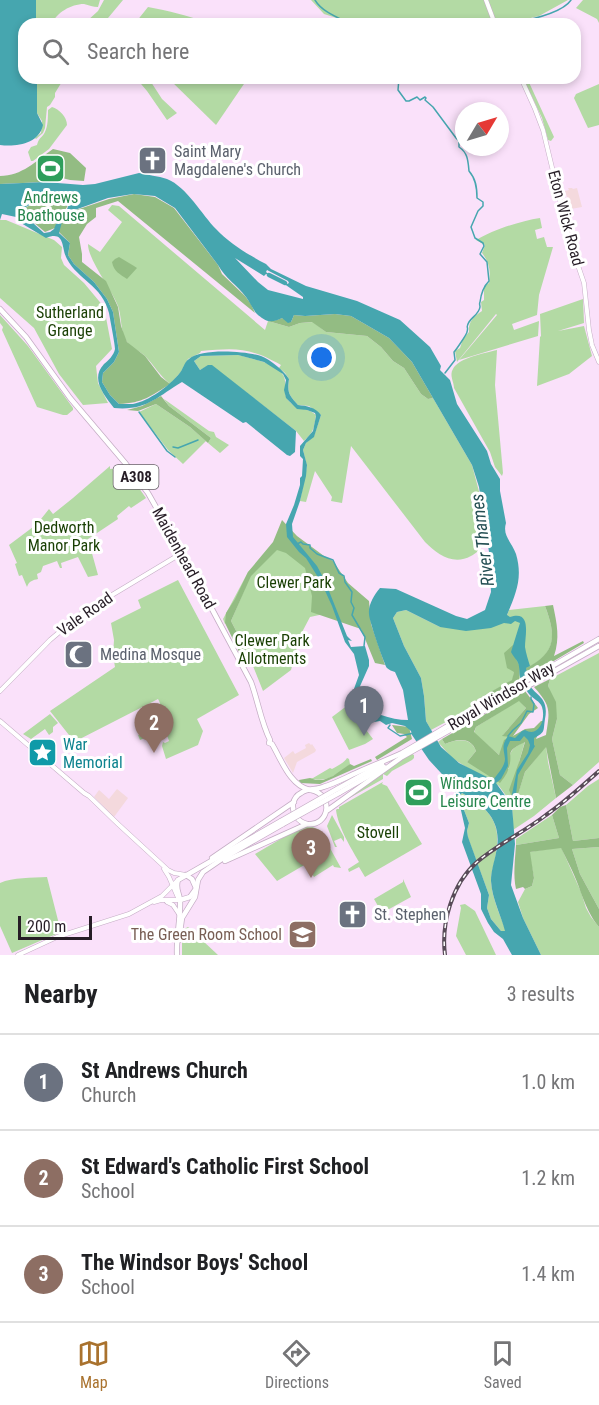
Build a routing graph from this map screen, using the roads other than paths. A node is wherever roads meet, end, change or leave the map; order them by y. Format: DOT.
graph roads {
  1 [pos="486,0"];
  2 [pos="493,18"];
  3 [pos="524,84"];
  4 [pos="0,309"];
  5 [pos="599,362"];
  6 [pos="182,553"];
  7 [pos="599,639"];
  8 [pos="599,646"];
  9 [pos="541,675"];
  10 [pos="0,691"];
  11 [pos="0,721"];
  12 [pos="402,754"];
  13 [pos="291,776"];
  14 [pos="311,790"];
  15 [pos="294,800"];
  16 [pos="326,812"];
  17 [pos="282,823"];
  18 [pos="307,824"];
  19 [pos="158,862"];
  20 [pos="209,867"];
  21 [pos="197,868"];
  22 [pos="186,875"];
  23 [pos="178,880"];
  24 [pos="171,883"];
  25 [pos="196,888"];
  26 [pos="178,899"];
  27 [pos="163,900"];
  28 [pos="150,903"];
  29 [pos="190,905"];
  30 [pos="179,914"];
  31 [pos="18,955"];
  32 [pos="178,955"];
  1 -- 2 [label="main road"];
  3 -- 5 [label="main road, Eton Wick Road"];
  4 -- 6 [label="main road, Maidenhead Road / A308"];
  6 -- 10 [label="main road, Vale Road"];
  6 -- 13 [label="main road, Maidenhead Road / A308"];
  7 -- 9 [label="main road, Royal Windsor Way"];
  8 -- 9 [label="main road, Royal Windsor Way"];
  9 -- 12 [label="main road, Royal Windsor Way"];
  11 -- 19 [label="main road"];
  12 -- 14 [label="main road"];
  12 -- 16 [label="main road"];
  12 -- 17 [label="main road, Royal Windsor Way, bridge"];
  13 -- 14 [label="main road, Maidenhead Road / A308"];
  13 -- 15 [label="main road, Maidenhead Road / A308"];
  14 -- 15 [label="main road"];
  14 -- 16 [label="main road, A308"];
  15 -- 18 [label="main road, A308"];
  15 -- 21 [label="main road"];
  16 -- 18 [label="main road"];
  17 -- 20 [label="main road, Royal Windsor Way"];
  17 -- 21 [label="main road, Royal Windsor Way"];
  18 -- 20 [label="main road"];
  19 -- 22 [label="main road"];
  19 -- 24 [label="main road"];
  20 -- 25 [label="main road, Royal Windsor Way"];
  21 -- 22 [label="main road, Royal Windsor Way"];
  22 -- 23 [label="main road, Royal Windsor Way"];
  22 -- 25 [label="main road"];
  23 -- 24 [label="main road"];
  23 -- 26 [label="main road"];
  24 -- 26 [label="main road"];
  24 -- 28 [label="main road"];
  25 -- 26 [label="main road"];
  25 -- 29 [label="main road"];
  26 -- 27 [label="main road"];
  26 -- 29 [label="main road"];
  26 -- 30 [label="main road"];
  27 -- 28 [label="main road"];
  27 -- 30 [label="main road"];
  28 -- 31 [label="main road"];
  29 -- 32 [label="main road"];
  30 -- 32 [label="main road"];
}
